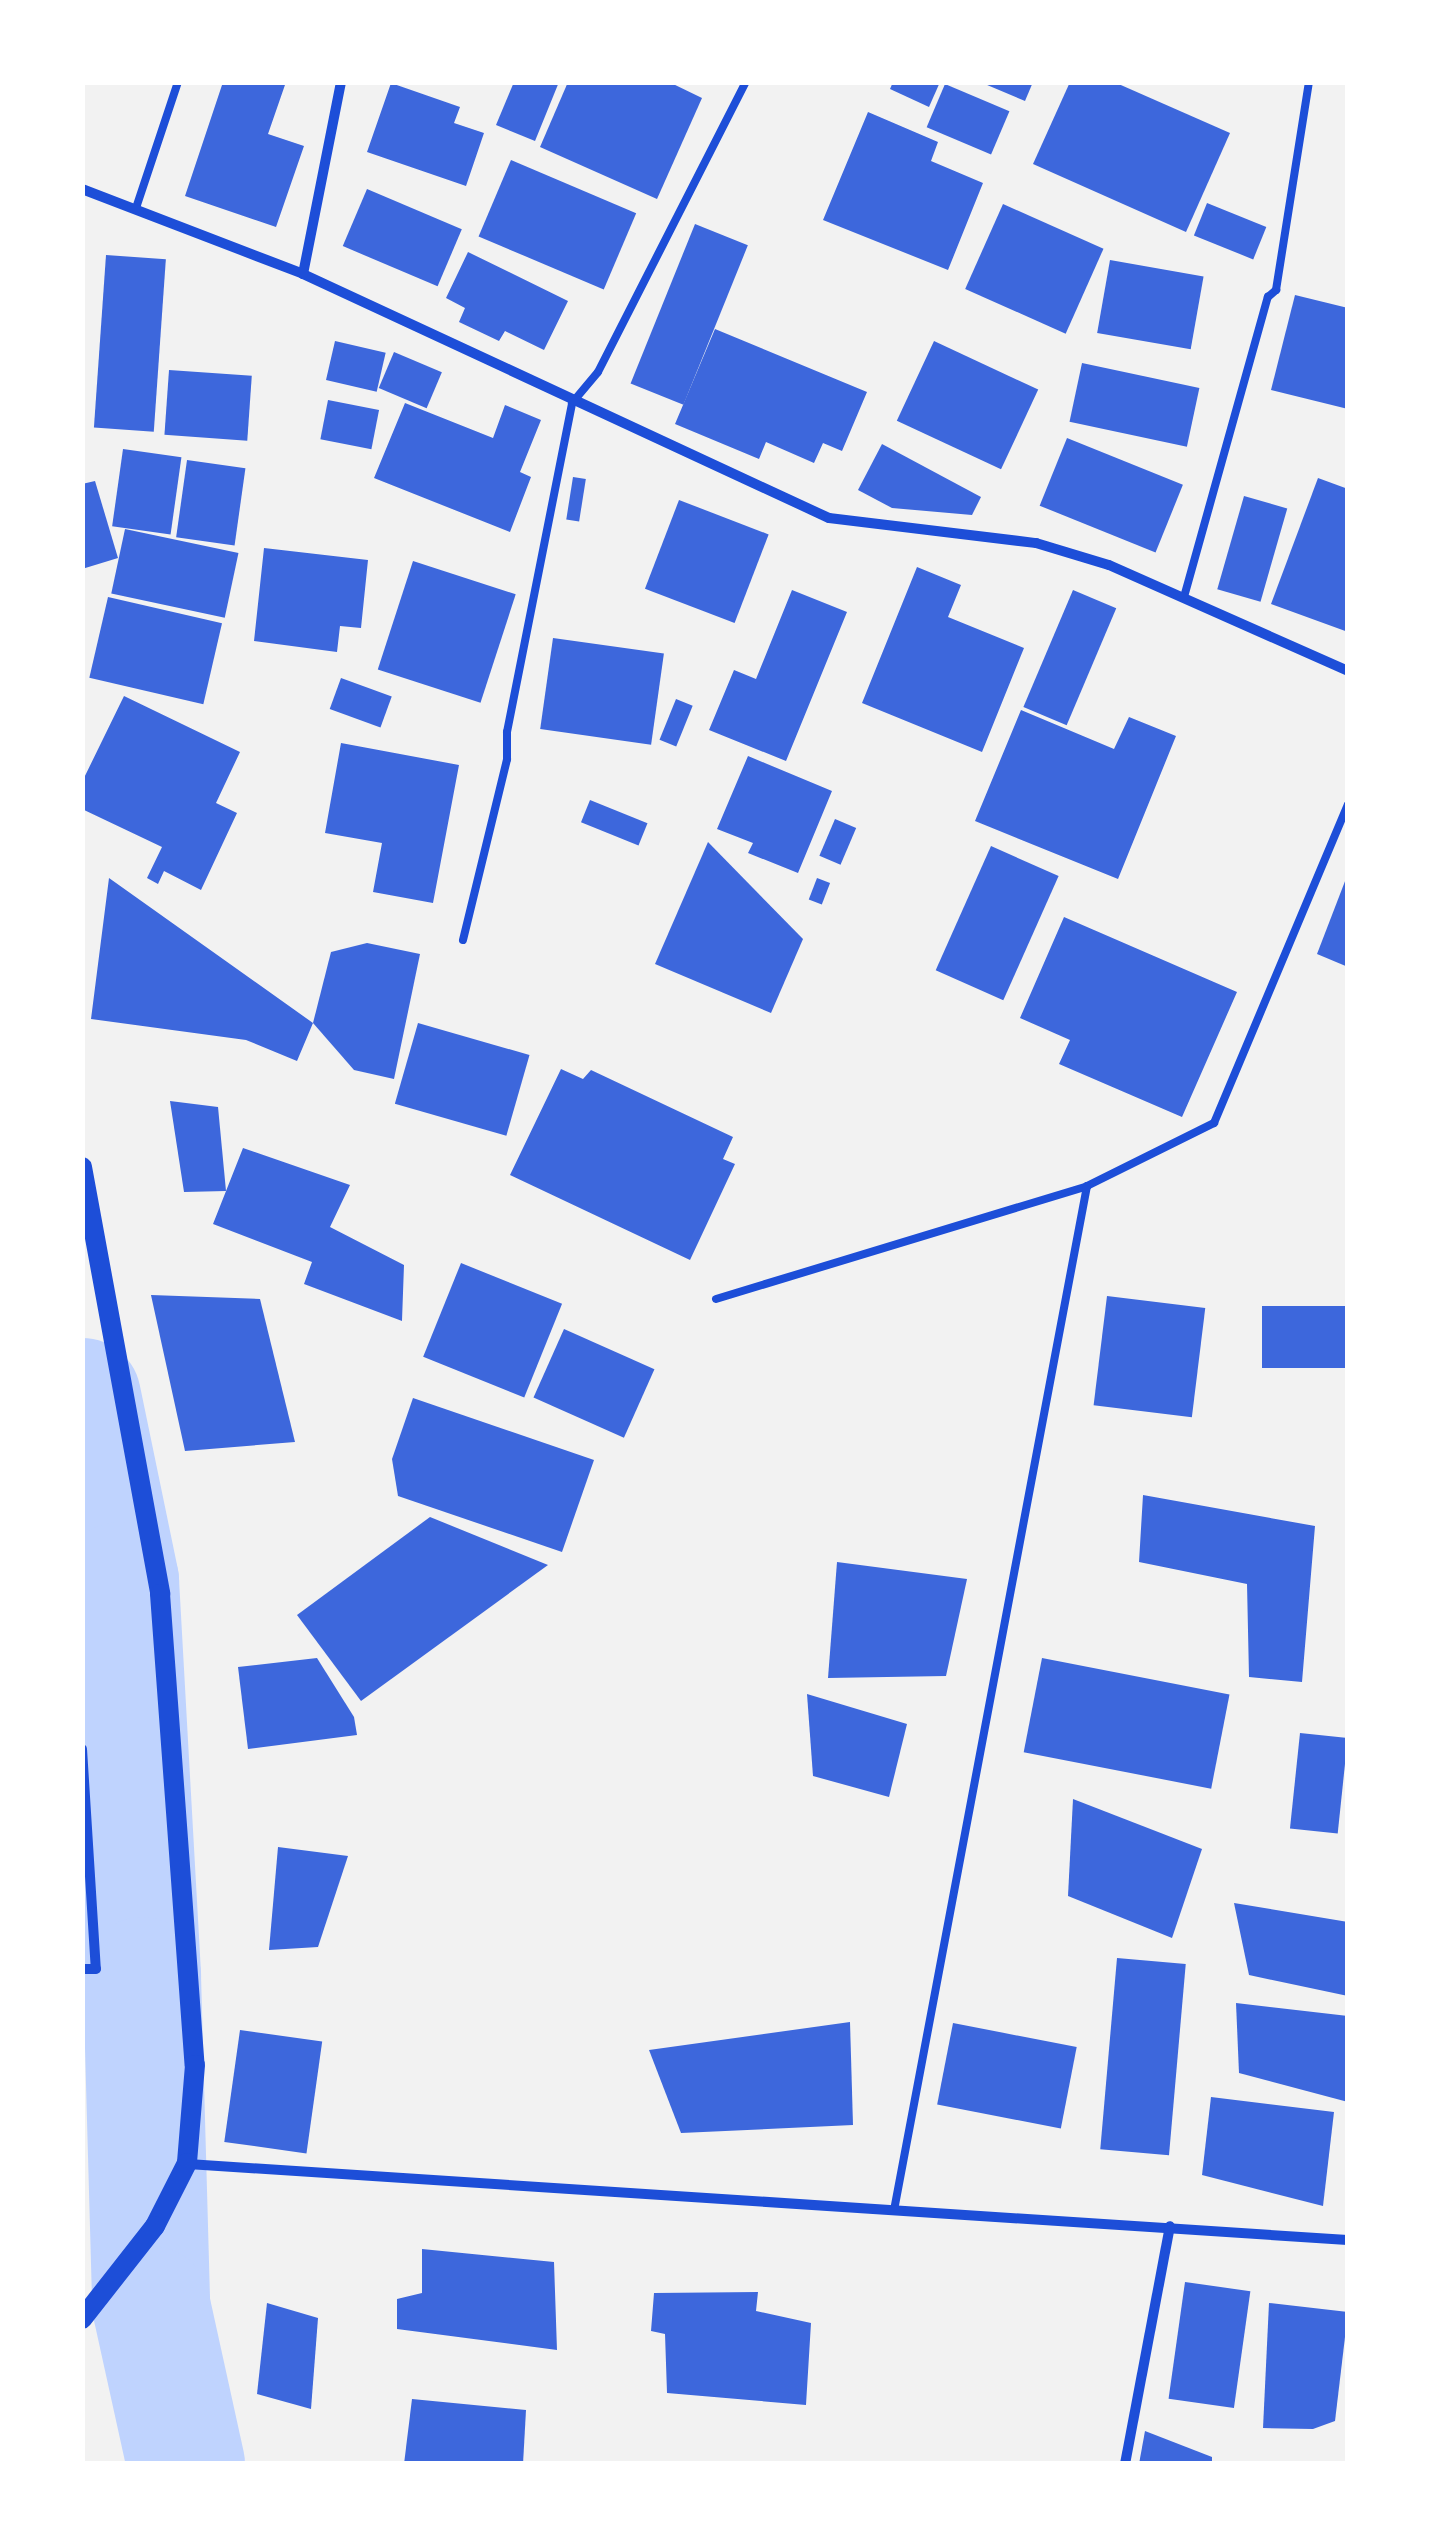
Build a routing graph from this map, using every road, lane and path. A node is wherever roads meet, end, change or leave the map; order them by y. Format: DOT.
graph roads {
  1 [pos="178,82"];
  2 [pos="340,82"];
  3 [pos="746,82"];
  4 [pos="1309,82"];
  5 [pos="82,189"];
  6 [pos="137,206"];
  7 [pos="303,274"];
  8 [pos="572,403"];
  9 [pos="1184,597"];
  10 [pos="1348,670"];
  11 [pos="1348,804"];
  12 [pos="463,940"];
  13 [pos="82,1167"];
  14 [pos="1087,1186"];
  15 [pos="716,1299"];
  16 [pos="82,1748"];
  17 [pos="82,1969"];
  18 [pos="186,2164"];
  19 [pos="895,2206"];
  20 [pos="1170,2226"];
  21 [pos="1348,2240"];
  22 [pos="89,2311"];
  23 [pos="1125,2464"];
  1 -- 6 [label="lane"];
  2 -- 7 [label="street"];
  3 -- 8 [label="lane"];
  4 -- 9 [label="lane"];
  5 -- 6 [label="street"];
  6 -- 7 [label="street"];
  7 -- 8 [label="street"];
  8 -- 9 [label="street"];
  8 -- 12 [label="lane"];
  9 -- 10 [label="street"];
  11 -- 14 [label="lane"];
  13 -- 18 [label="main road"];
  14 -- 15 [label="lane"];
  14 -- 19 [label="lane"];
  16 -- 17 [label="street"];
  18 -- 19 [label="street"];
  18 -- 22 [label="main road"];
  19 -- 20 [label="street"];
  20 -- 21 [label="street"];
  20 -- 23 [label="street"];
}
